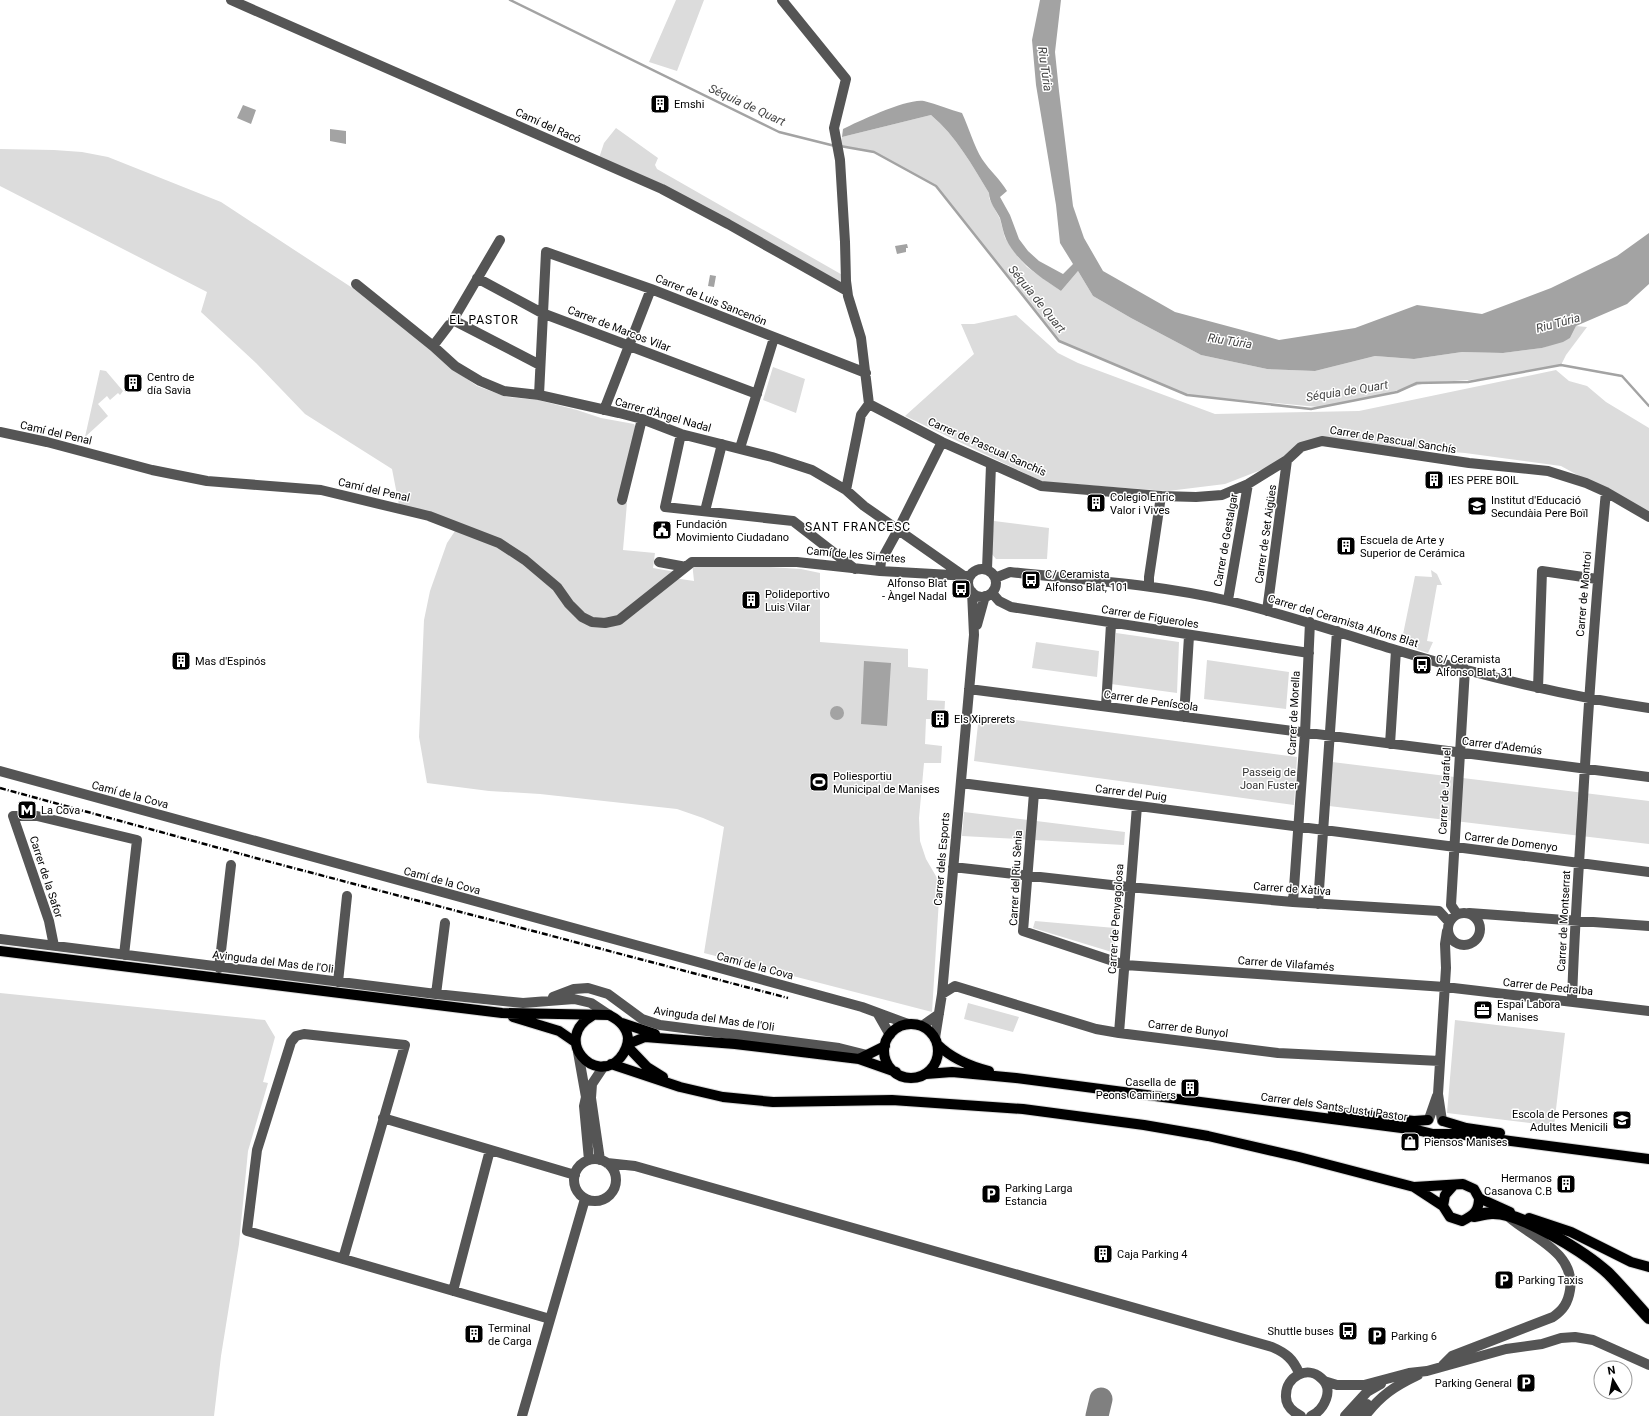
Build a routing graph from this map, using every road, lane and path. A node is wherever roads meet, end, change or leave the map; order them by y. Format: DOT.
graph roads {
  1 [pos="230,0"];
  2 [pos="782,0"];
  3 [pos="500,240"];
  4 [pos="477,278"];
  5 [pos="356,284"];
  6 [pos="651,289"];
  7 [pos="847,291"];
  8 [pos="542,313"];
  9 [pos="451,322"];
  10 [pos="774,338"];
  11 [pos="433,346"];
  12 [pos="629,346"];
  13 [pos="540,365"];
  14 [pos="866,373"];
  15 [pos="757,394"];
  16 [pos="539,396"];
  17 [pos="869,404"];
  18 [pos="604,410"];
  19 [pos="642,419"];
  20 [pos="0,432"];
  21 [pos="681,434"];
  22 [pos="942,442"];
  23 [pos="722,444"];
  24 [pos="740,448"];
  25 [pos="1287,460"];
  26 [pos="991,465"];
  27 [pos="1248,484"];
  28 [pos="846,490"];
  29 [pos="1606,492"];
  30 [pos="1161,496"];
  31 [pos="622,500"];
  32 [pos="705,511"];
  33 [pos="1649,517"];
  34 [pos="898,530"];
  35 [pos="659,562"];
  36 [pos="689,564"];
  37 [pos="856,569"];
  38 [pos="987,570"];
  39 [pos="880,571"];
  40 [pos="967,576"];
  41 [pos="995,578"];
  42 [pos="1597,579"];
  43 [pos="1149,587"];
  44 [pos="972,592"];
  45 [pos="988,594"];
  46 [pos="1228,600"];
  47 [pos="1267,611"];
  48 [pos="1310,622"];
  49 [pos="1111,624"];
  50 [pos="1337,631"];
  51 [pos="974,635"];
  52 [pos="1190,636"];
  53 [pos="1396,650"];
  54 [pos="1309,653"];
  55 [pos="1465,669"];
  56 [pos="1538,688"];
  57 [pos="969,689"];
  58 [pos="1588,698"];
  59 [pos="1649,703"];
  60 [pos="1106,706"];
  61 [pos="1635,706"];
  62 [pos="1649,708"];
  63 [pos="1184,718"];
  64 [pos="1305,733"];
  65 [pos="1329,736"];
  66 [pos="1390,744"];
  67 [pos="1459,752"];
  68 [pos="1584,769"];
  69 [pos="0,771"];
  70 [pos="1649,777"];
  71 [pos="961,783"];
  72 [pos="1034,793"];
  73 [pos="1137,806"];
  74 [pos="1299,826"];
  75 [pos="1322,830"];
  76 [pos="1454,847"];
  77 [pos="1579,863"];
  78 [pos="231,865"];
  79 [pos="953,867"];
  80 [pos="1649,872"];
  81 [pos="1027,875"];
  82 [pos="1129,887"];
  83 [pos="347,896"];
  84 [pos="1293,902"];
  85 [pos="1318,904"];
  86 [pos="1469,913"];
  87 [pos="1457,914"];
  88 [pos="1503,915"];
  89 [pos="1574,920"];
  90 [pos="445,923"];
  91 [pos="1448,926"];
  92 [pos="1480,926"];
  93 [pos="1649,926"];
  94 [pos="0,939"];
  95 [pos="1459,944"];
  96 [pos="54,946"];
  97 [pos="0,951"];
  98 [pos="124,955"];
  99 [pos="1125,965"];
  100 [pos="219,968"];
  101 [pos="1446,968"];
  102 [pos="338,982"];
  103 [pos="1445,987"];
  104 [pos="436,994"];
  105 [pos="942,994"];
  106 [pos="544,1001"];
  107 [pos="1572,1001"];
  108 [pos="1649,1011"];
  109 [pos="502,1013"];
  110 [pos="878,1014"];
  111 [pos="938,1014"];
  112 [pos="609,1015"];
  113 [pos="592,1016"];
  114 [pos="622,1023"];
  115 [pos="908,1024"];
  116 [pos="922,1026"];
  117 [pos="1119,1032"];
  118 [pos="890,1035"];
  119 [pos="667,1037"];
  120 [pos="936,1041"];
  121 [pos="575,1042"];
  122 [pos="627,1045"];
  123 [pos="885,1046"];
  124 [pos="578,1052"];
  125 [pos="863,1057"];
  126 [pos="1440,1062"];
  127 [pos="608,1065"];
  128 [pos="896,1072"];
  129 [pos="926,1074"];
  130 [pos="1016,1078"];
  131 [pos="680,1087"];
  132 [pos="1438,1094"];
  133 [pos="1248,1107"];
  134 [pos="384,1118"];
  135 [pos="1428,1120"];
  136 [pos="1442,1121"];
  137 [pos="1434,1133"];
  138 [pos="490,1150"];
  139 [pos="1649,1154"];
  140 [pos="1649,1159"];
  141 [pos="589,1160"];
  142 [pos="604,1161"];
  143 [pos="635,1166"];
  144 [pos="575,1174"];
  145 [pos="616,1179"];
  146 [pos="1452,1186"];
  147 [pos="1414,1187"];
  148 [pos="1479,1198"];
  149 [pos="585,1199"];
  150 [pos="1443,1206"];
  151 [pos="1506,1215"];
  152 [pos="1474,1216"];
  153 [pos="343,1259"];
  154 [pos="1649,1267"];
  155 [pos="453,1291"];
  156 [pos="1649,1318"];
  157 [pos="550,1319"];
  158 [pos="1649,1365"];
  159 [pos="1442,1367"];
  160 [pos="1296,1376"];
  161 [pos="1324,1381"];
  162 [pos="1396,1381"];
  163 [pos="522,1416"];
  164 [pos="1301,1416"];
  165 [pos="1311,1416"];
  166 [pos="1345,1416"];
  167 [pos="1356,1416"];
  168 [pos="1365,1416"];
  1 -- 7 [label="street, Camí del Racó"];
  2 -- 7 [label="street"];
  3 -- 4 [label="street"];
  4 -- 8 [label="street, Carrer de Marcos Vilar"];
  4 -- 9 [label="street"];
  5 -- 11 [label="street, Carrer d'Àngel Nadal"];
  6 -- 8 [label="street, Carrer de Luis Sancenón"];
  6 -- 10 [label="street, Carrer de Luis Sancenón"];
  6 -- 12 [label="street"];
  7 -- 14 [label="street"];
  8 -- 12 [label="street, Carrer de Marcos Vilar"];
  8 -- 13 [label="street"];
  9 -- 11 [label="street"];
  9 -- 13 [label="street"];
  10 -- 14 [label="street, Carrer de Luis Sancenón"];
  10 -- 15 [label="street"];
  11 -- 16 [label="street, Carrer d'Àngel Nadal"];
  12 -- 15 [label="street, Carrer de Marcos Vilar"];
  12 -- 18 [label="street"];
  13 -- 16 [label="street"];
  14 -- 17 [label="street"];
  15 -- 24 [label="street"];
  16 -- 18 [label="street, Carrer d'Àngel Nadal"];
  17 -- 22 [label="street, Carrer de Pascual Sanchís"];
  17 -- 28 [label="street"];
  18 -- 19 [label="street, Carrer d'Àngel Nadal"];
  19 -- 21 [label="street, Carrer d'Àngel Nadal"];
  19 -- 31 [label="street"];
  20 -- 36 [label="street, Camí del Penal"];
  21 -- 23 [label="street, Carrer d'Àngel Nadal"];
  21 -- 32 [label="street"];
  22 -- 26 [label="street, Carrer de Pascual Sanchís"];
  22 -- 34 [label="street"];
  23 -- 24 [label="street, Carrer d'Àngel Nadal"];
  23 -- 32 [label="street"];
  24 -- 28 [label="street, Carrer d'Àngel Nadal"];
  25 -- 27 [label="street, Carrer de Pascual Sanchís"];
  25 -- 29 [label="street, Carrer de Pascual Sanchís"];
  25 -- 47 [label="street, Carrer de Set Aigües"];
  26 -- 30 [label="street, Carrer de Pascual Sanchís"];
  26 -- 38 [label="street"];
  27 -- 30 [label="street, Carrer de Pascual Sanchís"];
  27 -- 46 [label="street, Carrer de Gestalgar"];
  28 -- 34 [label="street, Carrer d'Àngel Nadal"];
  29 -- 33 [label="street, Carrer de Pascual Sanchís"];
  29 -- 42 [label="street, Carrer de Montroi"];
  30 -- 43 [label="street"];
  32 -- 37 [label="street"];
  34 -- 39 [label="street"];
  34 -- 40 [label="street, Carrer d'Àngel Nadal"];
  35 -- 36 [label="street, Camí de les Simetes"];
  36 -- 37 [label="street, Camí de les Simetes"];
  37 -- 39 [label="street, Camí de les Simetes"];
  38 -- 40 [label="street"];
  38 -- 41 [label="street"];
  39 -- 40 [label="street, Camí de les Simetes"];
  40 -- 44 [label="street"];
  41 -- 43 [label="street, Carrer del Ceramista Alfons Blat"];
  41 -- 45 [label="street"];
  42 -- 56 [label="street"];
  42 -- 58 [label="street, Carrer de Montroi"];
  43 -- 46 [label="street, Carrer del Ceramista Alfons Blat"];
  44 -- 45 [label="street"];
  44 -- 51 [label="street, Carrer dels Esports"];
  45 -- 49 [label="street, Carrer de Figueroles"];
  45 -- 51 [label="street, Carrer dels Esports"];
  46 -- 47 [label="street, Carrer del Ceramista Alfons Blat"];
  47 -- 48 [label="street, Carrer del Ceramista Alfons Blat"];
  48 -- 50 [label="street, Carrer del Ceramista Alfons Blat"];
  48 -- 54 [label="street, Carrer de Morella"];
  49 -- 52 [label="street, Carrer de Figueroles"];
  49 -- 60 [label="street"];
  50 -- 53 [label="street, Carrer del Ceramista Alfons Blat"];
  50 -- 65 [label="street"];
  51 -- 57 [label="street, Carrer dels Esports"];
  52 -- 54 [label="street, Carrer de Figueroles"];
  52 -- 63 [label="street"];
  53 -- 55 [label="street, Carrer del Ceramista Alfons Blat"];
  53 -- 66 [label="street"];
  54 -- 64 [label="street, Carrer de Morella"];
  55 -- 56 [label="street, Carrer del Ceramista Alfons Blat"];
  55 -- 67 [label="street, Carrer de Jarafuel"];
  56 -- 58 [label="street, Carrer del Ceramista Alfons Blat"];
  57 -- 60 [label="street, Carrer de Peníscola"];
  57 -- 71 [label="street, Carrer dels Esports"];
  58 -- 61 [label="street, Carrer del Ceramista Alfons Blat"];
  58 -- 68 [label="street, Carrer de Montserrat"];
  59 -- 61 [label="street, Carrer del Ceramista Alfons Blat"];
  60 -- 63 [label="street, Carrer de Peníscola"];
  61 -- 62 [label="street, Carrer del Ceramista Alfons Blat"];
  63 -- 64 [label="street, Carrer de Peníscola"];
  64 -- 65 [label="street, Carrer de Peníscola"];
  64 -- 74 [label="street, Carrer de Morella"];
  65 -- 66 [label="street, Carrer d'Ademús"];
  65 -- 75 [label="street"];
  66 -- 67 [label="street, Carrer d'Ademús"];
  67 -- 68 [label="street, Carrer d'Ademús"];
  67 -- 76 [label="street, Carrer de Jarafuel"];
  68 -- 70 [label="street, Carrer d'Ademús"];
  68 -- 77 [label="street, Carrer de Montserrat"];
  69 -- 110 [label="street, Camí de la Cova"];
  71 -- 72 [label="street, Carrer del Puig"];
  71 -- 79 [label="street, Carrer dels Esports"];
  72 -- 73 [label="street, Carrer del Puig"];
  72 -- 81 [label="street, Carrer del Riu Sènia"];
  73 -- 74 [label="street, Carrer del Puig"];
  73 -- 82 [label="street, Carrer de Penyagolosa"];
  74 -- 75 [label="street, Carrer de Domenyo"];
  74 -- 84 [label="street, Carrer de Morella"];
  75 -- 76 [label="street, Carrer de Domenyo"];
  75 -- 85 [label="street"];
  76 -- 77 [label="street, Carrer de Domenyo"];
  76 -- 87 [label="street, Carrer de Jarafuel"];
  77 -- 80 [label="street, Carrer de Domenyo"];
  77 -- 89 [label="street, Carrer de Montserrat"];
  78 -- 100 [label="street"];
  79 -- 81 [label="street, Carrer de Xàtiva"];
  79 -- 105 [label="street, Carrer dels Esports"];
  81 -- 82 [label="street, Carrer de Xàtiva"];
  81 -- 99 [label="street, Carrer del Riu Sènia"];
  82 -- 84 [label="street, Carrer de Xàtiva"];
  82 -- 99 [label="street, Carrer de Penyagolosa"];
  83 -- 102 [label="street"];
  84 -- 85 [label="street, Carrer de Xàtiva"];
  85 -- 91 [label="street, Carrer de Xàtiva"];
  86 -- 87 [label="street"];
  86 -- 88 [label="street"];
  86 -- 92 [label="street"];
  87 -- 91 [label="street"];
  88 -- 89 [label="street"];
  88 -- 92 [label="street"];
  89 -- 93 [label="street"];
  89 -- 107 [label="street, Carrer de Montserrat"];
  90 -- 104 [label="street"];
  91 -- 95 [label="street"];
  91 -- 101 [label="street"];
  92 -- 95 [label="street"];
  94 -- 96 [label="street, Avinguda del Mas de l'Oli"];
  95 -- 101 [label="street"];
  96 -- 98 [label="street, Avinguda del Mas de l'Oli"];
  96 -- 98 [label="street, Carrer de la Safor"];
  97 -- 109 [label="main road"];
  98 -- 100 [label="street, Avinguda del Mas de l'Oli"];
  99 -- 103 [label="street, Carrer de Vilafamés"];
  99 -- 117 [label="street, Carrer de Penyagolosa"];
  100 -- 102 [label="street, Avinguda del Mas de l'Oli"];
  101 -- 103 [label="street"];
  102 -- 104 [label="street, Avinguda del Mas de l'Oli"];
  103 -- 107 [label="street, Carrer de Pedralba"];
  103 -- 126 [label="street"];
  104 -- 106 [label="street, Avinguda del Mas de l'Oli"];
  105 -- 111 [label="street, Carrer dels Esports"];
  105 -- 117 [label="street, Carrer de Bunyol"];
  106 -- 112 [label="street, Avinguda del Mas de l'Oli"];
  106 -- 125 [label="street, Avinguda del Mas de l'Oli"];
  107 -- 108 [label="street, Carrer de Pedralba"];
  109 -- 113 [label="main road"];
  109 -- 121 [label="main road"];
  110 -- 115 [label="street, Camí de la Cova"];
  110 -- 118 [label="street"];
  111 -- 116 [label="street"];
  111 -- 120 [label="street, Carrer dels Esports"];
  112 -- 113 [label="main road"];
  112 -- 114 [label="main road"];
  113 -- 121 [label="main road"];
  114 -- 119 [label="main road"];
  114 -- 122 [label="main road"];
  115 -- 116 [label="main road"];
  115 -- 118 [label="main road"];
  116 -- 120 [label="main road"];
  117 -- 126 [label="street, Carrer de Bunyol"];
  118 -- 123 [label="main road"];
  119 -- 122 [label="main road"];
  119 -- 125 [label="main road"];
  120 -- 129 [label="main road"];
  120 -- 130 [label="main road"];
  121 -- 124 [label="main road"];
  122 -- 127 [label="main road"];
  122 -- 131 [label="main road"];
  123 -- 125 [label="main road"];
  123 -- 128 [label="main road"];
  124 -- 127 [label="main road"];
  124 -- 141 [label="street"];
  125 -- 128 [label="main road"];
  126 -- 132 [label="street"];
  127 -- 131 [label="main road"];
  127 -- 142 [label="street"];
  128 -- 129 [label="main road"];
  129 -- 130 [label="main road"];
  130 -- 133 [label="main road"];
  131 -- 147 [label="main road"];
  132 -- 135 [label="street"];
  132 -- 136 [label="street"];
  133 -- 135 [label="main road, Carrer dels Sants Just i Pastor"];
  133 -- 137 [label="main road, Carrer dels Sants Just i Pastor"];
  134 -- 138 [label="street"];
  134 -- 153 [label="street"];
  134 -- 153 [label="street"];
  135 -- 136 [label="main road"];
  135 -- 137 [label="main road"];
  136 -- 137 [label="main road"];
  136 -- 139 [label="main road"];
  137 -- 140 [label="main road, Carrer dels Sants Just i Pastor"];
  138 -- 144 [label="street"];
  138 -- 155 [label="street"];
  141 -- 142 [label="street"];
  141 -- 144 [label="street"];
  142 -- 143 [label="street"];
  142 -- 145 [label="street"];
  143 -- 145 [label="street"];
  143 -- 160 [label="street"];
  144 -- 149 [label="street"];
  145 -- 149 [label="street"];
  146 -- 147 [label="main road"];
  146 -- 148 [label="main road"];
  146 -- 150 [label="main road"];
  147 -- 150 [label="main road"];
  148 -- 152 [label="main road"];
  148 -- 154 [label="main road"];
  149 -- 157 [label="street"];
  150 -- 152 [label="main road"];
  151 -- 152 [label="highway"];
  151 -- 156 [label="highway"];
  151 -- 159 [label="street"];
  153 -- 155 [label="street"];
  155 -- 157 [label="street"];
  157 -- 163 [label="street"];
  158 -- 159 [label="street"];
  159 -- 162 [label="street"];
  160 -- 161 [label="street"];
  160 -- 164 [label="street"];
  161 -- 162 [label="street"];
  161 -- 165 [label="street"];
  162 -- 166 [label="street"];
  162 -- 167 [label="street"];
  162 -- 168 [label="street"];
}
